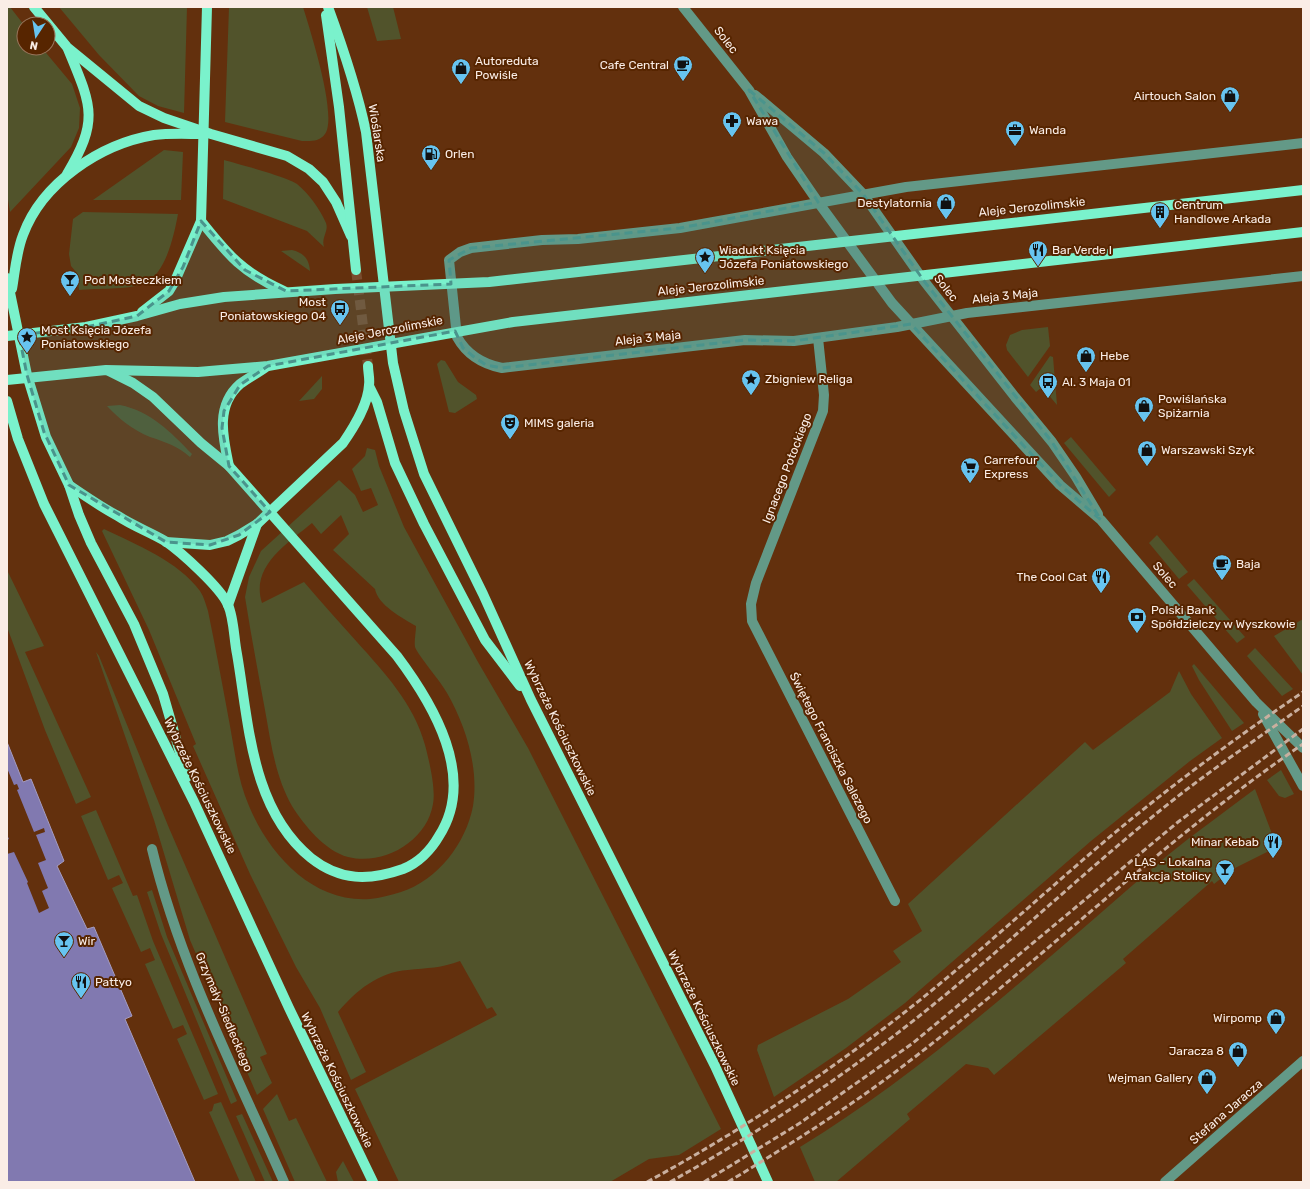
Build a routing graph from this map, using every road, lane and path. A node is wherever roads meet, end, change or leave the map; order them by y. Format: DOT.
graph roads {
  1 [pos="34,7"];
  2 [pos="207,7"];
  3 [pos="325,7"];
  4 [pos="328,7"];
  5 [pos="683,7"];
  6 [pos="67,47"];
  7 [pos="749,90"];
  8 [pos="211,134"];
  9 [pos="1303,143"];
  10 [pos="65,178"];
  11 [pos="1303,190"];
  12 [pos="863,194"];
  13 [pos="818,202"];
  14 [pos="201,221"];
  15 [pos="1303,232"];
  16 [pos="351,236"];
  17 [pos="383,267"];
  18 [pos="356,270"];
  19 [pos="1303,276"];
  20 [pos="7,278"];
  21 [pos="286,291"];
  22 [pos="11,292"];
  23 [pos="137,316"];
  24 [pos="951,316"];
  25 [pos="911,324"];
  26 [pos="7,336"];
  27 [pos="818,338"];
  28 [pos="268,366"];
  29 [pos="368,366"];
  30 [pos="106,370"];
  31 [pos="7,380"];
  32 [pos="369,386"];
  33 [pos="7,401"];
  34 [pos="229,466"];
  35 [pos="69,485"];
  36 [pos="1101,520"];
  37 [pos="257,524"];
  38 [pos="166,542"];
  39 [pos="751,604"];
  40 [pos="228,605"];
  41 [pos="531,700"];
  42 [pos="1256,702"];
  43 [pos="1303,748"];
  44 [pos="1303,786"];
  45 [pos="194,802"];
  46 [pos="152,849"];
  47 [pos="894,901"];
  48 [pos="1303,1061"];
  49 [pos="284,1182"];
  50 [pos="372,1182"];
  51 [pos="768,1182"];
  52 [pos="1165,1182"];
  1 -- 6 [label="main road"];
  2 -- 14 [label="main road"];
  3 -- 16 [label="main road"];
  4 -- 17 [label="main road, Wioślarska"];
  5 -- 7 [label="street, Solec"];
  6 -- 8 [label="main road"];
  6 -- 10 [label="main road"];
  7 -- 12 [label="street, Solec"];
  7 -- 13 [label="street, Solec"];
  8 -- 10 [label="main road"];
  8 -- 16 [label="main road"];
  9 -- 12 [label="street"];
  10 -- 22 [label="main road"];
  11 -- 21 [label="main road, Aleje Jerozolimskie"];
  12 -- 13 [label="street"];
  12 -- 24 [label="street, Solec"];
  13 -- 25 [label="street, Solec"];
  13 -- 27 [label="street, Aleja 3 Maja"];
  14 -- 21 [label="main road"];
  14 -- 23 [label="main road"];
  15 -- 28 [label="main road, Aleje Jerozolimskie"];
  16 -- 18 [label="main road"];
  17 -- 41 [label="main road, Wybrzeże Kościuszkowskie"];
  19 -- 24 [label="street, Aleja 3 Maja"];
  20 -- 22 [label="main road"];
  21 -- 23 [label="main road"];
  22 -- 35 [label="main road"];
  23 -- 26 [label="main road"];
  24 -- 25 [label="street, Aleja 3 Maja"];
  24 -- 36 [label="street, Solec"];
  25 -- 27 [label="street, Aleja 3 Maja"];
  25 -- 36 [label="street, Solec"];
  27 -- 39 [label="street, Ignacego Potockiego"];
  28 -- 30 [label="main road"];
  28 -- 34 [label="main road"];
  29 -- 32 [label="main road"];
  30 -- 31 [label="main road"];
  30 -- 34 [label="main road"];
  32 -- 37 [label="main road"];
  32 -- 41 [label="main road"];
  33 -- 45 [label="main road, Wybrzeże Kościuszkowskie"];
  34 -- 40 [label="main road"];
  35 -- 38 [label="main road"];
  35 -- 45 [label="main road"];
  36 -- 42 [label="street, Solec"];
  37 -- 38 [label="main road"];
  37 -- 40 [label="main road"];
  38 -- 40 [label="main road"];
  39 -- 47 [label="street, Świętego Franciszka Salezego"];
  41 -- 51 [label="main road, Wybrzeże Kościuszkowskie"];
  42 -- 43 [label="street, Solec"];
  42 -- 44 [label="street, Solec"];
  45 -- 50 [label="main road, Wybrzeże Kościuszkowskie"];
  46 -- 49 [label="street, Grzymały-Siedleckiego"];
  48 -- 52 [label="street, Stefana Jaracza"];
}
